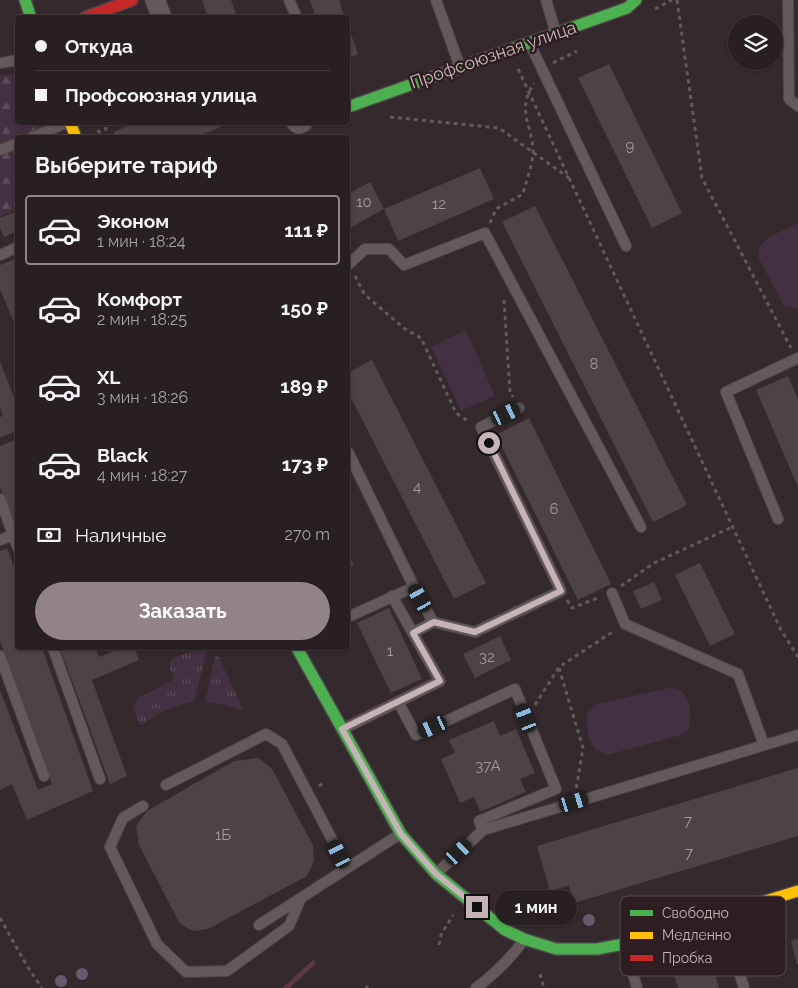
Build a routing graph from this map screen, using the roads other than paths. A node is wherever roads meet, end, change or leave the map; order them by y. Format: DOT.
graph roads {
  1 [pos="25,0"];
  2 [pos="132,0"];
  3 [pos="155,0"];
  4 [pos="289,0"];
  5 [pos="436,0"];
  6 [pos="546,0"];
  7 [pos="636,0"];
  8 [pos="788,0"];
  9 [pos="30,15"];
  10 [pos="92,15"];
  11 [pos="161,15"];
  12 [pos="296,15"];
  13 [pos="556,34"];
  14 [pos="529,43"];
  15 [pos="15,60"];
  16 [pos="0,63"];
  17 [pos="460,67"];
  18 [pos="350,106"];
  19 [pos="798,106"];
  20 [pos="62,125"];
  21 [pos="38,135"];
  22 [pos="15,144"];
  23 [pos="0,150"];
  24 [pos="626,246"];
  25 [pos="15,248"];
  26 [pos="0,255"];
  27 [pos="350,262"];
  28 [pos="797,358"];
  29 [pos="519,408"];
  30 [pos="350,456"];
  31 [pos="0,499"];
  32 [pos="778,520"];
  33 [pos="640,527"];
  34 [pos="15,534"];
  35 [pos="0,540"];
  36 [pos="414,586"];
  37 [pos="612,593"];
  38 [pos="392,596"];
  39 [pos="350,616"];
  40 [pos="434,622"];
  41 [pos="413,633"];
  42 [pos="54,650"];
  43 [pos="298,650"];
  44 [pos="0,656"];
  45 [pos="398,702"];
  46 [pos="342,729"];
  47 [pos="798,735"];
  48 [pos="764,745"];
  49 [pos="44,776"];
  50 [pos="100,779"];
  51 [pos="166,785"];
  52 [pos="143,806"];
  53 [pos="483,830"];
  54 [pos="401,834"];
  55 [pos="347,868"];
  56 [pos="436,874"];
  57 [pos="798,891"];
  58 [pos="781,896"];
  59 [pos="300,898"];
  60 [pos="259,925"];
  61 [pos="524,939"];
  62 [pos="620,945"];
  63 [pos="740,976"];
  64 [pos="476,988"];
  65 [pos="744,988"];
  1 -- 9 [label="street"];
  2 -- 10 [label="street"];
  3 -- 11 [label="street"];
  4 -- 12 [label="lane"];
  5 -- 17 [label="lane"];
  6 -- 13 [label="lane"];
  7 -- 13 [label="street, Профсоюзная улица"];
  8 -- 19 [label="lane"];
  13 -- 14 [label="street, Профсоюзная улица"];
  14 -- 17 [label="street, Профсоюзная улица"];
  14 -- 24 [label="lane"];
  15 -- 16 [label="lane"];
  17 -- 18 [label="street, Профсоюзная улица"];
  20 -- 21 [label="lane"];
  22 -- 23 [label="lane"];
  25 -- 26 [label="lane"];
  27 -- 33 [label="lane"];
  28 -- 32 [label="lane"];
  29 -- 40 [label="lane"];
  30 -- 36 [label="lane"];
  31 -- 34 [label="lane"];
  34 -- 35 [label="lane"];
  36 -- 38 [label="lane"];
  36 -- 40 [label="lane"];
  37 -- 48 [label="lane"];
  38 -- 39 [label="lane"];
  38 -- 41 [label="lane"];
  40 -- 41 [label="lane"];
  41 -- 45 [label="lane"];
  42 -- 50 [label="lane"];
  43 -- 46 [label="street"];
  44 -- 49 [label="lane"];
  45 -- 46 [label="lane"];
  45 -- 53 [label="lane"];
  46 -- 54 [label="street"];
  47 -- 48 [label="lane"];
  48 -- 53 [label="lane"];
  51 -- 55 [label="lane"];
  52 -- 59 [label="lane"];
  53 -- 56 [label="lane"];
  54 -- 55 [label="lane"];
  54 -- 56 [label="street"];
  55 -- 59 [label="lane"];
  56 -- 61 [label="street"];
  57 -- 58 [label="street"];
  59 -- 60 [label="lane"];
  61 -- 62 [label="street"];
  61 -- 64 [label="lane"];
  63 -- 65 [label="lane"];
}
